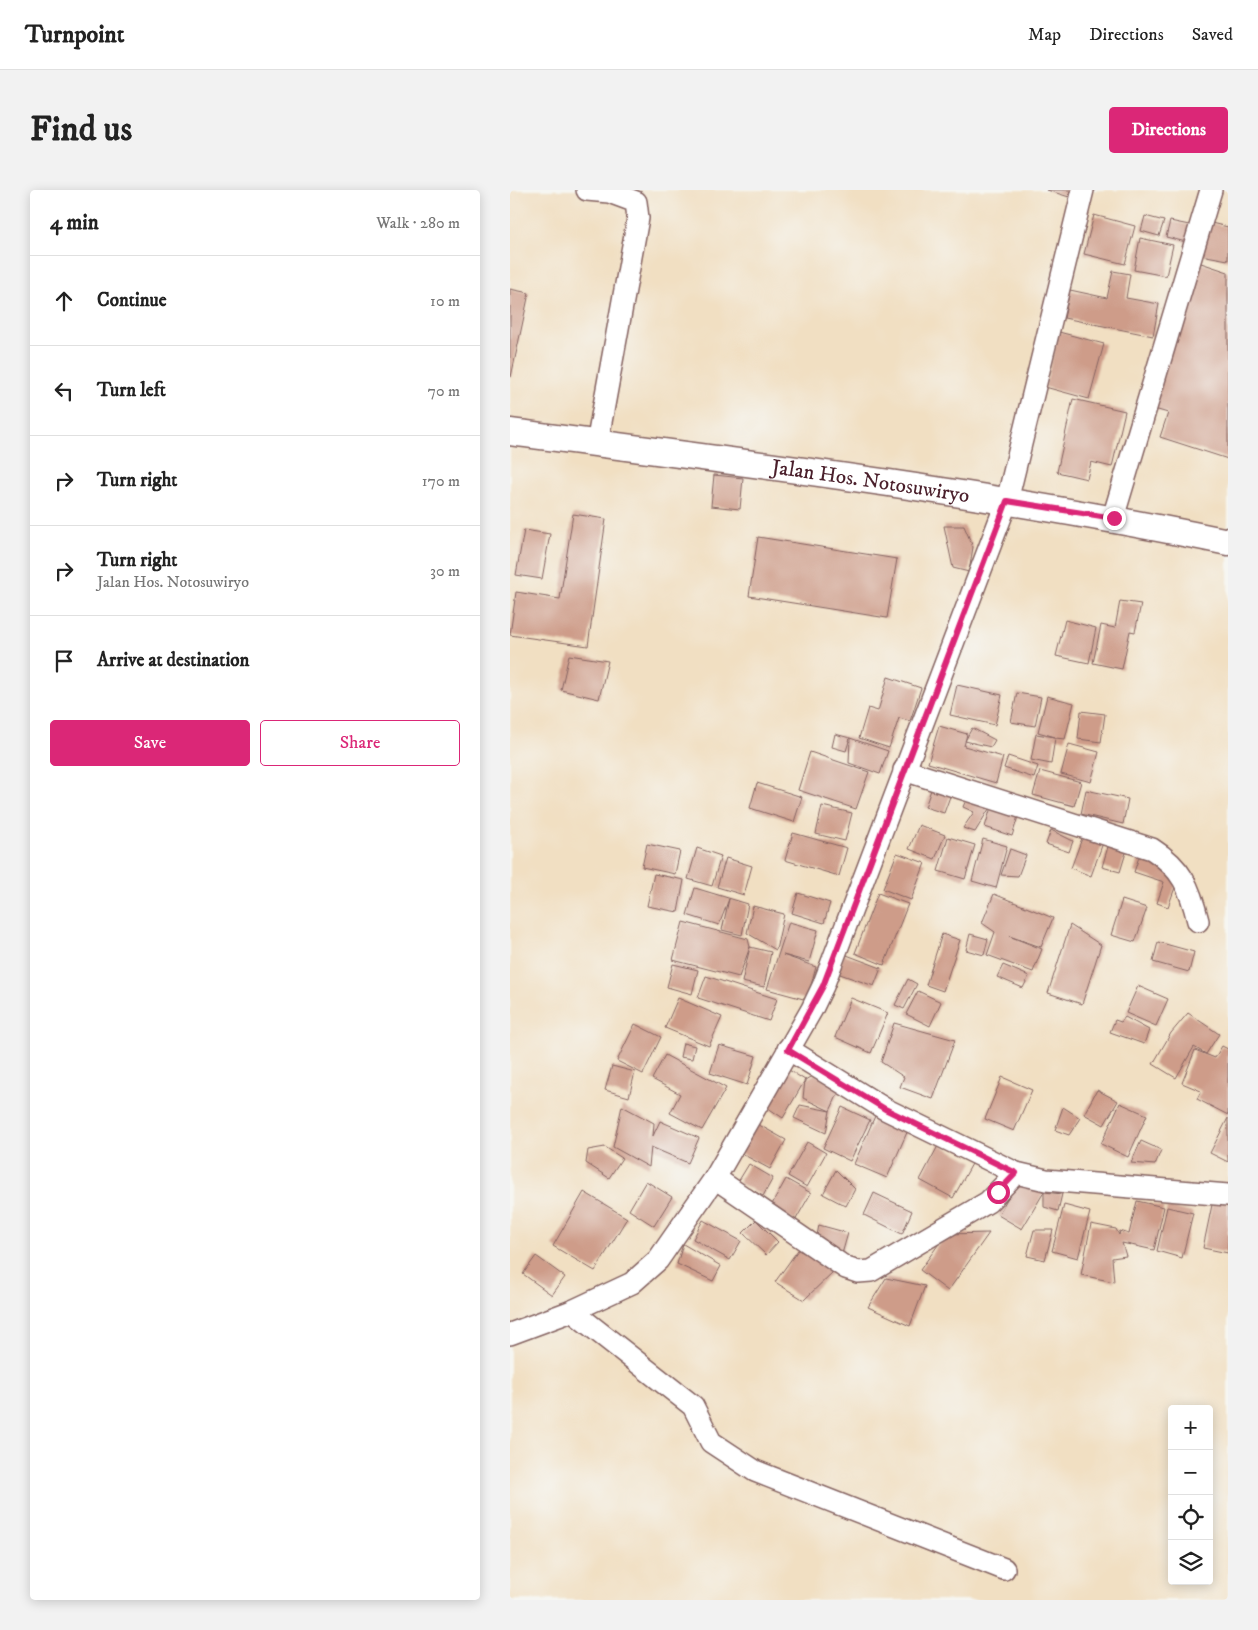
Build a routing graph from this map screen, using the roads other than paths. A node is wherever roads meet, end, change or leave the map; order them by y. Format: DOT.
graph roads {
  1 [pos="588,190"];
  2 [pos="1083,190"];
  3 [pos="1211,190"];
  4 [pos="510,432"];
  5 [pos="597,444"];
  6 [pos="1007,501"];
  7 [pos="1114,518"];
  8 [pos="1228,542"];
  9 [pos="904,770"];
  10 [pos="1198,921"];
  11 [pos="788,1050"];
  12 [pos="1016,1173"];
  13 [pos="715,1178"];
  14 [pos="1228,1196"];
  15 [pos="572,1311"];
  16 [pos="510,1334"];
  17 [pos="1004,1569"];
  1 -- 5 [label="street"];
  2 -- 6 [label="street"];
  3 -- 7 [label="street"];
  4 -- 5 [label="street, Jalan Hos. Notosuwiryo"];
  5 -- 6 [label="street, Jalan Hos. Notosuwiryo"];
  6 -- 7 [label="street, Jalan Hos. Notosuwiryo"];
  6 -- 9 [label="street"];
  7 -- 8 [label="street, Jalan Hos. Notosuwiryo"];
  9 -- 10 [label="street"];
  9 -- 11 [label="street"];
  11 -- 12 [label="street"];
  11 -- 13 [label="street"];
  12 -- 13 [label="street"];
  12 -- 14 [label="street"];
  13 -- 15 [label="street"];
  15 -- 16 [label="street"];
  15 -- 17 [label="street"];
}
